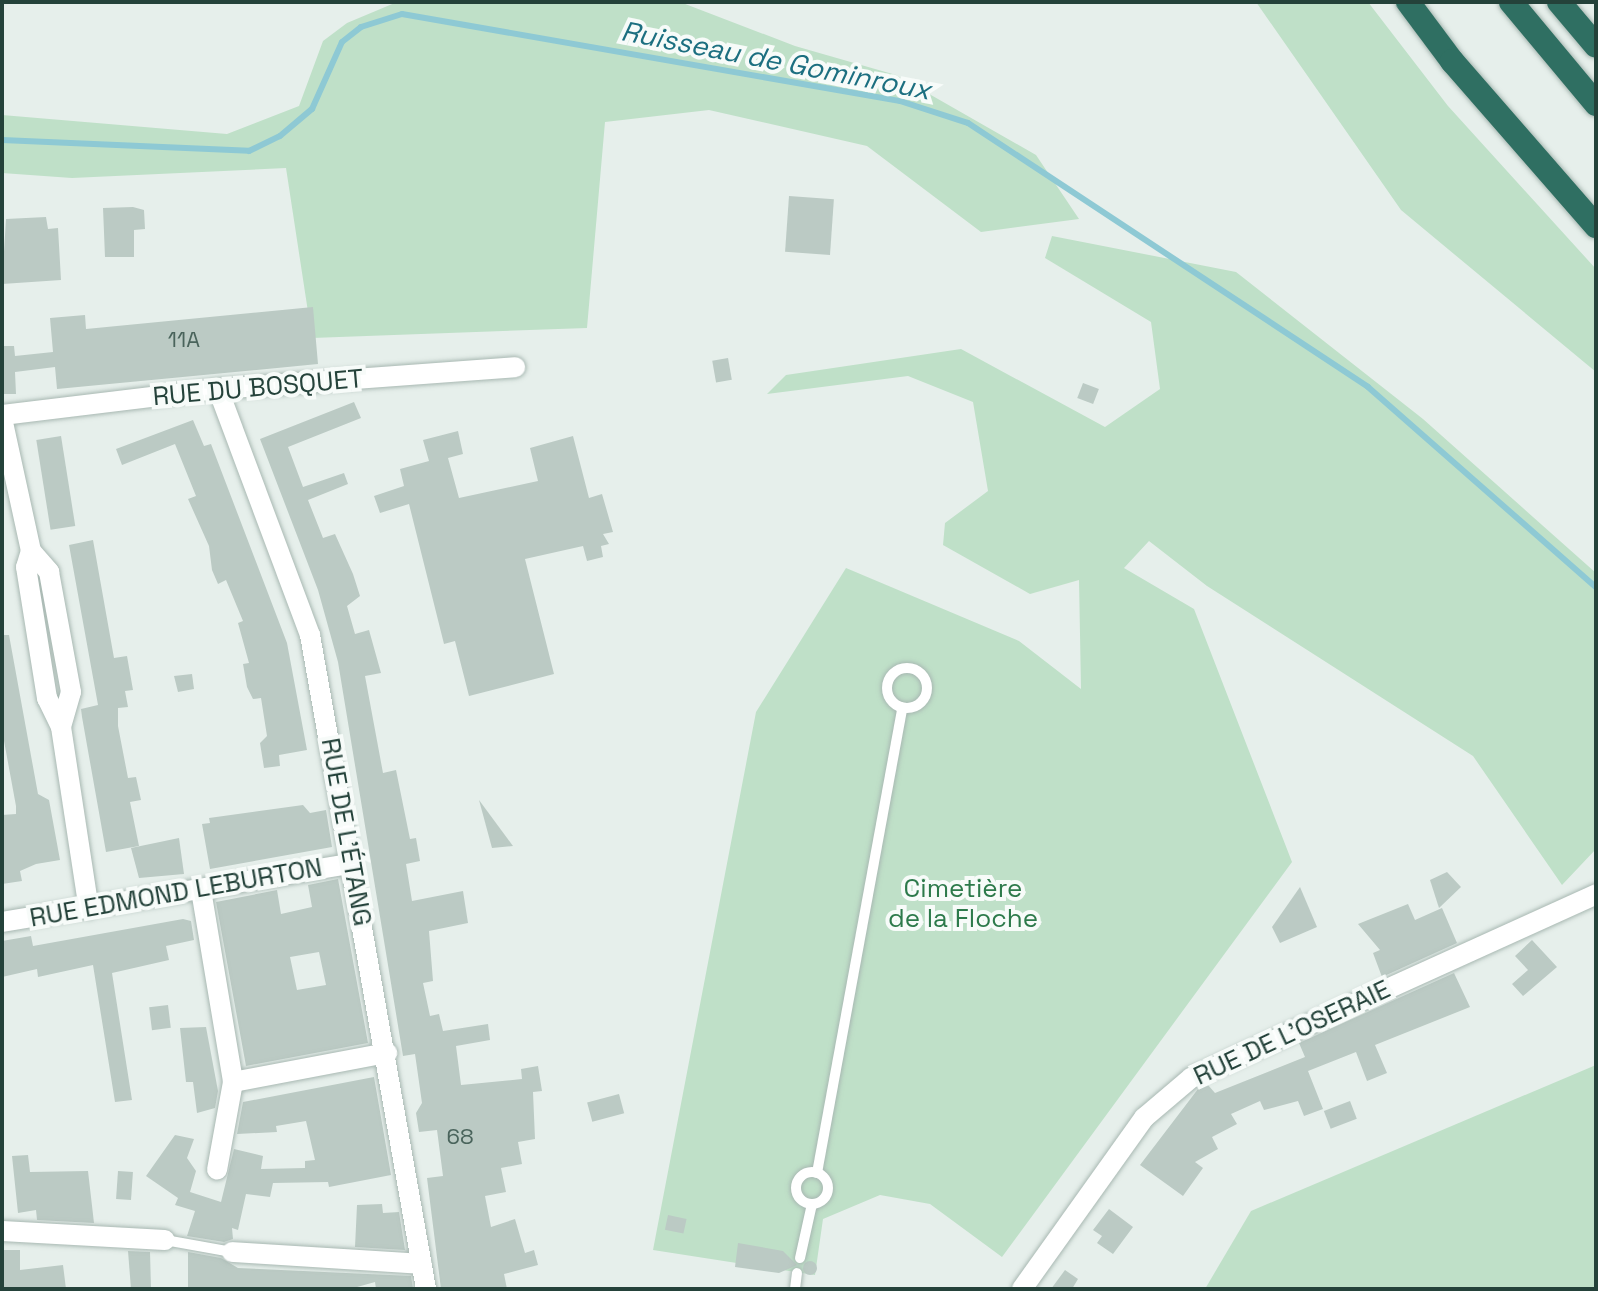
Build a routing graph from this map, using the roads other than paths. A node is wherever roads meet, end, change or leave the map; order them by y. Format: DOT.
graph roads {
  1 [pos="1408,2"];
  2 [pos="1511,2"];
  3 [pos="1559,2"];
  4 [pos="1596,46"];
  5 [pos="1596,104"];
  6 [pos="1596,226"];
  7 [pos="515,367"];
  8 [pos="218,389"];
  9 [pos="2,416"];
  10 [pos="902,708"];
  11 [pos="350,864"];
  12 [pos="201,890"];
  13 [pos="1596,894"];
  14 [pos="89,909"];
  15 [pos="2,922"];
  16 [pos="387,1053"];
  17 [pos="233,1082"];
  18 [pos="217,1170"];
  19 [pos="817,1173"];
  20 [pos="812,1204"];
  21 [pos="2,1231"];
  22 [pos="165,1240"];
  23 [pos="232,1252"];
  24 [pos="800,1258"];
  25 [pos="422,1264"];
  26 [pos="797,1273"];
  27 [pos="426,1289"];
  28 [pos="795,1289"];
  29 [pos="1022,1289"];
  1 -- 6 [label="highway"];
  2 -- 5 [label="highway"];
  3 -- 4 [label="highway"];
  7 -- 8 [label="street, RUE DU BOSQUET"];
  8 -- 9 [label="street, RUE DU BOSQUET"];
  8 -- 11 [label="street, RUE DE L'ÉTANG"];
  9 -- 14 [label="street"];
  10 -- 19 [label="lane"];
  11 -- 12 [label="street, RUE EDMOND LEBURTON"];
  11 -- 16 [label="street, RUE DE L'ÉTANG"];
  12 -- 14 [label="street, RUE EDMOND LEBURTON"];
  12 -- 17 [label="street"];
  13 -- 29 [label="street, RUE DE L'OSERAIE"];
  14 -- 15 [label="street, RUE EDMOND LEBURTON"];
  16 -- 17 [label="street"];
  16 -- 25 [label="street, RUE DE L'ÉTANG"];
  17 -- 18 [label="street"];
  19 -- 20 [label="lane"];
  19 -- 20 [label="lane"];
  20 -- 24 [label="lane"];
  21 -- 22 [label="street"];
  22 -- 23 [label="lane"];
  23 -- 25 [label="street"];
  25 -- 27 [label="street, RUE DE L'ÉTANG"];
  26 -- 28 [label="lane"];
}
